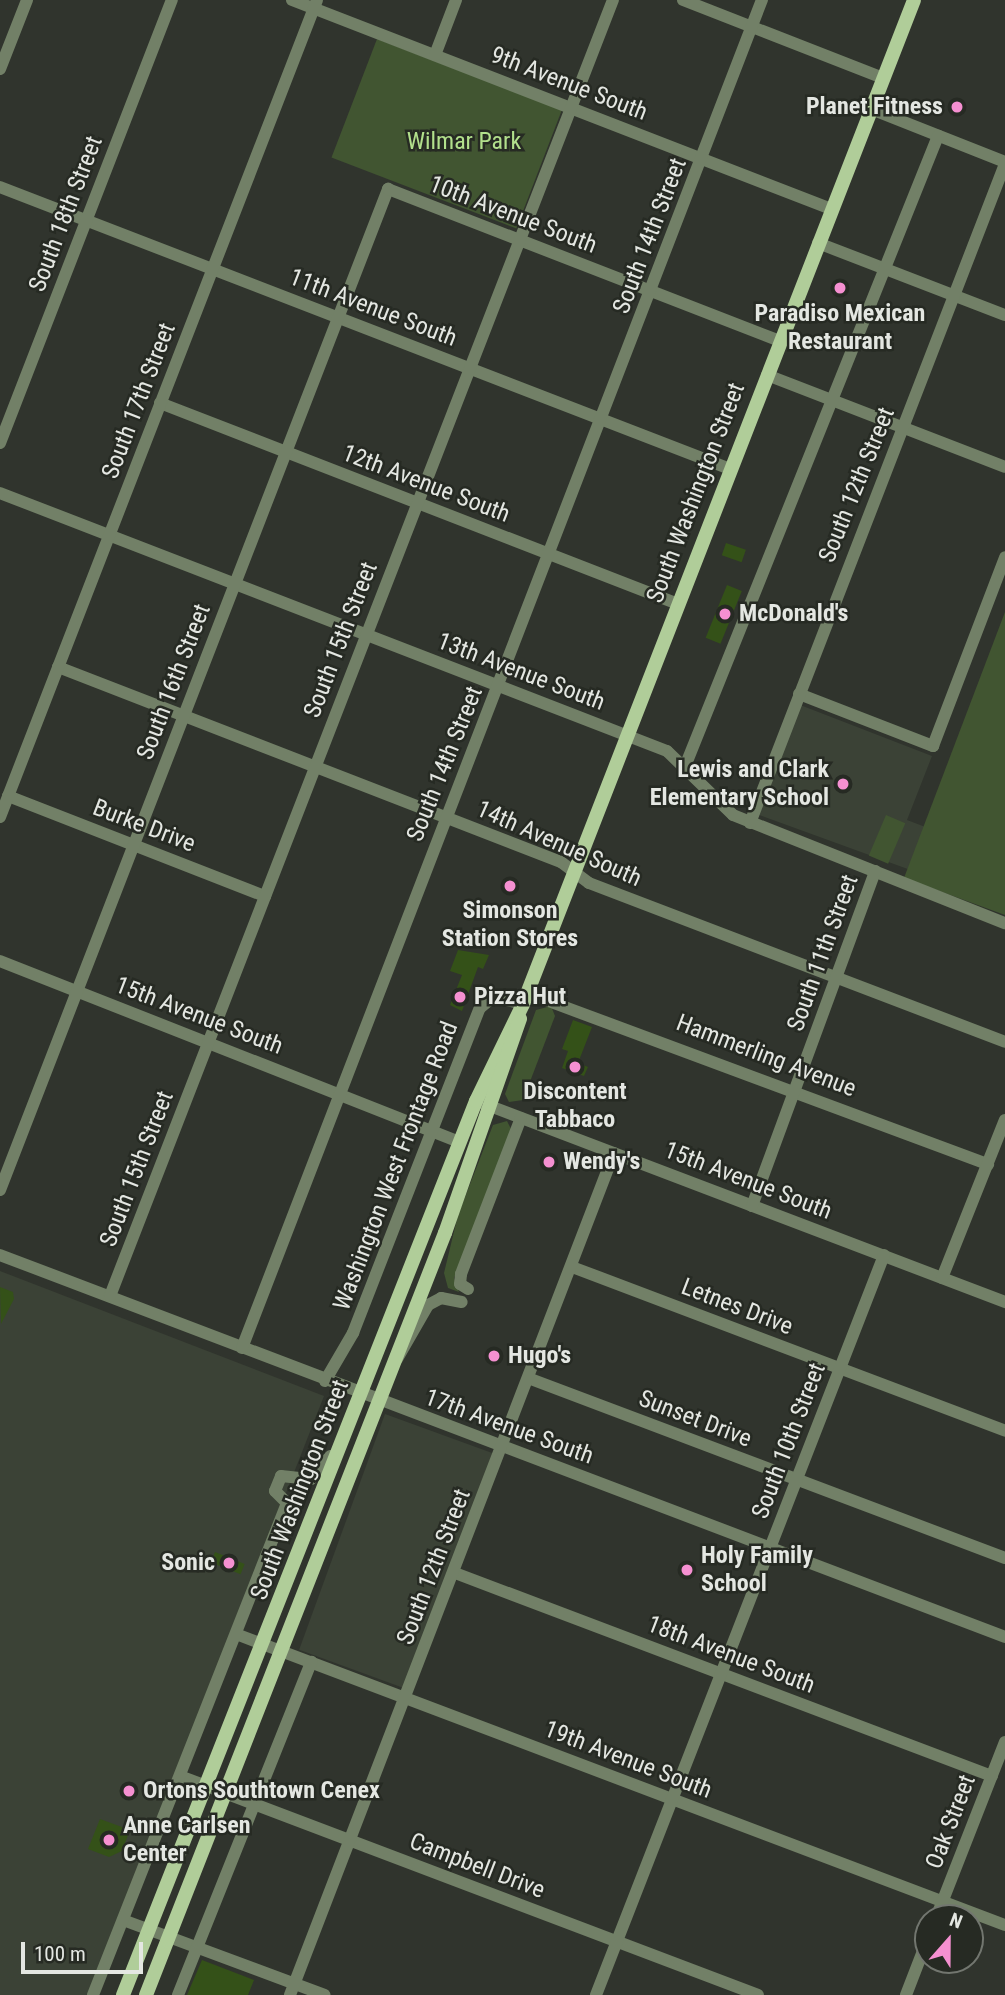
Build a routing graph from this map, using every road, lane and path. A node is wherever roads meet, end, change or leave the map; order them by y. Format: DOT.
graph roads {
  1 [pos="27,0"];
  2 [pos="172,0"];
  3 [pos="292,0"];
  4 [pos="456,0"];
  5 [pos="613,0"];
  6 [pos="683,0"];
  7 [pos="762,0"];
  8 [pos="914,0"];
  9 [pos="315,4"];
  10 [pos="752,27"];
  11 [pos="435,55"];
  12 [pos="0,69"];
  13 [pos="883,78"];
  14 [pos="571,107"];
  15 [pos="870,109"];
  16 [pos="938,136"];
  17 [pos="703,159"];
  18 [pos="1005,163"];
  19 [pos="0,187"];
  20 [pos="388,189"];
  21 [pos="831,209"];
  22 [pos="86,220"];
  23 [pos="520,240"];
  24 [pos="818,243"];
  25 [pos="886,267"];
  26 [pos="213,268"];
  27 [pos="651,291"];
  28 [pos="955,295"];
  29 [pos="1005,314"];
  30 [pos="337,317"];
  31 [pos="780,341"];
  32 [pos="469,369"];
  33 [pos="767,375"];
  34 [pos="836,401"];
  35 [pos="160,403"];
  36 [pos="601,419"];
  37 [pos="902,425"];
  38 [pos="0,443"];
  39 [pos="284,453"];
  40 [pos="1005,467"];
  41 [pos="730,469"];
  42 [pos="0,493"];
  43 [pos="418,503"];
  44 [pos="109,536"];
  45 [pos="549,554"];
  46 [pos="1005,557"];
  47 [pos="235,584"];
  48 [pos="678,604"];
  49 [pos="365,635"];
  50 [pos="58,667"];
  51 [pos="499,686"];
  52 [pos="799,694"];
  53 [pos="184,715"];
  54 [pos="628,736"];
  55 [pos="686,764"];
  56 [pos="316,766"];
  57 [pos="8,796"];
  58 [pos="0,817"];
  59 [pos="446,817"];
  60 [pos="750,823"];
  61 [pos="134,844"];
  62 [pos="574,870"];
  63 [pos="876,872"];
  64 [pos="265,896"];
  65 [pos="1005,923"];
  66 [pos="0,961"];
  67 [pos="837,977"];
  68 [pos="76,991"];
  69 [pos="525,998"];
  70 [pos="208,1041"];
  71 [pos="1005,1042"];
  72 [pos="795,1089"];
  73 [pos="337,1093"];
  74 [pos="476,1101"];
  75 [pos="493,1107"];
  76 [pos="521,1118"];
  77 [pos="1005,1120"];
  78 [pos="432,1131"];
  79 [pos="460,1142"];
  80 [pos="614,1153"];
  81 [pos="988,1164"];
  82 [pos="0,1190"];
  83 [pos="752,1206"];
  84 [pos="0,1255"];
  85 [pos="884,1255"];
  86 [pos="572,1267"];
  87 [pos="942,1278"];
  88 [pos="468,1289"];
  89 [pos="110,1296"];
  90 [pos="462,1301"];
  91 [pos="1005,1302"];
  92 [pos="242,1348"];
  93 [pos="396,1359"];
  94 [pos="841,1368"];
  95 [pos="528,1378"];
  96 [pos="325,1381"];
  97 [pos="362,1395"];
  98 [pos="380,1401"];
  99 [pos="349,1426"];
  100 [pos="1005,1431"];
  101 [pos="502,1447"];
  102 [pos="796,1480"];
  103 [pos="970,1545"];
  104 [pos="771,1547"];
  105 [pos="1005,1548"];
  106 [pos="1005,1558"];
  107 [pos="455,1573"];
  108 [pos="236,1634"];
  109 [pos="1005,1637"];
  110 [pos="264,1644"];
  111 [pos="281,1650"];
  112 [pos="311,1662"];
  113 [pos="722,1674"];
  114 [pos="406,1697"];
  115 [pos="1005,1742"];
  116 [pos="180,1776"];
  117 [pos="992,1776"];
  118 [pos="207,1787"];
  119 [pos="226,1794"];
  120 [pos="673,1799"];
  121 [pos="253,1804"];
  122 [pos="351,1840"];
  123 [pos="942,1902"];
  124 [pos="123,1920"];
  125 [pos="1005,1926"];
  126 [pos="150,1930"];
  127 [pos="170,1937"];
  128 [pos="617,1941"];
  129 [pos="197,1948"];
  130 [pos="914,1974"];
  131 [pos="293,1989"];
  132 [pos="93,1995"];
  133 [pos="123,1995"];
  134 [pos="146,1995"];
  135 [pos="178,1995"];
  136 [pos="325,1995"];
  137 [pos="596,1995"];
  138 [pos="758,1995"];
  139 [pos="906,1995"];
  1 -- 12 [label="street"];
  2 -- 22 [label="street, South 18th Street"];
  3 -- 9 [label="street, 9th Avenue South"];
  4 -- 11 [label="street"];
  5 -- 14 [label="street, South 15th Street"];
  6 -- 10 [label="street"];
  7 -- 10 [label="street, South 14th Street"];
  8 -- 13 [label="main road, South Washington Street"];
  9 -- 11 [label="street, 9th Avenue South"];
  9 -- 26 [label="street, South 17th Street"];
  10 -- 13 [label="street"];
  10 -- 17 [label="street, South 14th Street"];
  11 -- 14 [label="street, 9th Avenue South"];
  13 -- 15 [label="main road, South Washington Street"];
  14 -- 17 [label="street, 9th Avenue South"];
  14 -- 23 [label="street, South 15th Street"];
  15 -- 16 [label="street"];
  15 -- 21 [label="main road, South Washington Street"];
  16 -- 18 [label="street"];
  16 -- 25 [label="street"];
  17 -- 21 [label="street, 9th Avenue South"];
  17 -- 27 [label="street, South 14th Street"];
  18 -- 28 [label="street, South 12th Street"];
  19 -- 22 [label="street, 11th Avenue South"];
  20 -- 23 [label="street, 10th Avenue South"];
  20 -- 30 [label="street, South 16th Street"];
  21 -- 24 [label="main road, South Washington Street"];
  22 -- 26 [label="street, 11th Avenue South"];
  22 -- 38 [label="street, South 18th Street"];
  23 -- 27 [label="street, 10th Avenue South"];
  23 -- 32 [label="street, South 15th Street"];
  24 -- 25 [label="street"];
  24 -- 31 [label="main road, South Washington Street"];
  25 -- 28 [label="street"];
  25 -- 34 [label="street"];
  26 -- 30 [label="street, 11th Avenue South"];
  26 -- 35 [label="street, South 17th Street"];
  27 -- 31 [label="street, 10th Avenue South"];
  27 -- 36 [label="street, South 14th Street"];
  28 -- 29 [label="street"];
  28 -- 37 [label="street, South 12th Street"];
  30 -- 32 [label="street, 11th Avenue South"];
  30 -- 39 [label="street, South 16th Street"];
  31 -- 33 [label="main road, South Washington Street"];
  32 -- 36 [label="street, 11th Avenue South"];
  32 -- 43 [label="street, South 15th Street"];
  33 -- 34 [label="street"];
  33 -- 41 [label="main road, South Washington Street"];
  34 -- 37 [label="street"];
  34 -- 55 [label="street"];
  35 -- 39 [label="street, 12th Avenue South"];
  35 -- 44 [label="street, South 17th Street"];
  36 -- 41 [label="street, 11th Avenue South"];
  36 -- 45 [label="street, South 14th Street"];
  37 -- 40 [label="street"];
  37 -- 52 [label="street, South 12th Street"];
  39 -- 43 [label="street, 12th Avenue South"];
  39 -- 47 [label="street, South 16th Street"];
  41 -- 48 [label="main road, South Washington Street"];
  42 -- 44 [label="street, 13th Avenue South"];
  43 -- 45 [label="street, 12th Avenue South"];
  43 -- 49 [label="street, South 15th Street"];
  44 -- 47 [label="street, 13th Avenue South"];
  44 -- 50 [label="street, South 17th Street"];
  45 -- 48 [label="street, 12th Avenue South"];
  45 -- 51 [label="street, South 14th Street"];
  46 -- 52 [label="street"];
  47 -- 49 [label="street, 13th Avenue South"];
  47 -- 53 [label="street, South 16th Street"];
  48 -- 54 [label="main road, South Washington Street"];
  49 -- 51 [label="street, 13th Avenue South"];
  49 -- 56 [label="street, South 15th Street"];
  50 -- 53 [label="street, 14th Avenue South"];
  50 -- 57 [label="street, South 17th Street"];
  51 -- 54 [label="street, 13th Avenue South"];
  51 -- 59 [label="street, South 14th Street"];
  52 -- 60 [label="street, South 12th Street"];
  53 -- 56 [label="street, 14th Avenue South"];
  53 -- 61 [label="street, South 16th Street"];
  54 -- 55 [label="street, 13th Avenue South"];
  54 -- 62 [label="main road, South Washington Street"];
  55 -- 60 [label="street, 13th Avenue South"];
  56 -- 59 [label="street, 14th Avenue South"];
  56 -- 64 [label="street, South 15th Street"];
  57 -- 58 [label="street, South 17th Street"];
  57 -- 61 [label="street, Burke Drive"];
  59 -- 62 [label="street, 14th Avenue South"];
  59 -- 73 [label="street, South 14th Street"];
  60 -- 63 [label="street, 13th Avenue South"];
  61 -- 64 [label="street, Burke Drive"];
  61 -- 68 [label="street, South 16th Street"];
  62 -- 67 [label="street, 14th Avenue South"];
  62 -- 69 [label="main road, South Washington Street"];
  63 -- 65 [label="street, 13th Avenue South"];
  63 -- 67 [label="street, South 11th Street"];
  64 -- 70 [label="street, South 15th Street"];
  66 -- 68 [label="street, 15th Avenue South"];
  67 -- 71 [label="street, 14th Avenue South"];
  67 -- 72 [label="street, South 11th Street"];
  68 -- 70 [label="street, 15th Avenue South"];
  68 -- 82 [label="street, South 16th Street"];
  69 -- 72 [label="street, Hammerling Avenue"];
  69 -- 74 [label="main road, South Washington Street"];
  69 -- 75 [label="main road, South Washington Street"];
  69 -- 78 [label="street, Washington West Frontage Road"];
  70 -- 73 [label="street, 15th Avenue South"];
  70 -- 89 [label="street, South 15th Street"];
  72 -- 81 [label="street, Hammerling Avenue"];
  72 -- 83 [label="street, South 11th Street"];
  73 -- 78 [label="street, 15th Avenue South"];
  73 -- 92 [label="street, South 14th Street"];
  74 -- 75 [label="street, 15th Avenue South"];
  74 -- 79 [label="main road, South Washington Street"];
  75 -- 76 [label="street, 15th Avenue South"];
  75 -- 93 [label="main road, South Washington Street"];
  76 -- 80 [label="street, 15th Avenue South"];
  76 -- 88 [label="street"];
  77 -- 81 [label="street"];
  78 -- 79 [label="street, 15th Avenue South"];
  78 -- 96 [label="street, Washington West Frontage Road"];
  79 -- 97 [label="main road, South Washington Street"];
  80 -- 83 [label="street, 15th Avenue South"];
  80 -- 86 [label="street, South 12th Street"];
  81 -- 87 [label="street"];
  83 -- 85 [label="street, 15th Avenue South"];
  84 -- 89 [label="street, 17th Avenue South"];
  85 -- 87 [label="street, 15th Avenue South"];
  85 -- 94 [label="street, South 10th Street"];
  86 -- 94 [label="street, Letnes Drive"];
  86 -- 95 [label="street, South 12th Street"];
  87 -- 91 [label="street, 15th Avenue South"];
  89 -- 92 [label="street, 17th Avenue South"];
  90 -- 93 [label="street"];
  92 -- 96 [label="street, 17th Avenue South"];
  93 -- 98 [label="main road, South Washington Street"];
  94 -- 100 [label="street, Letnes Drive"];
  94 -- 102 [label="street, South 10th Street"];
  95 -- 101 [label="street, South 12th Street"];
  95 -- 102 [label="street, Sunset Drive"];
  96 -- 97 [label="street, 17th Avenue South"];
  97 -- 98 [label="street, 17th Avenue South"];
  97 -- 99 [label="main road, South Washington Street"];
  98 -- 101 [label="street, 17th Avenue South"];
  98 -- 111 [label="main road, South Washington Street"];
  99 -- 108 [label="street"];
  99 -- 110 [label="main road, South Washington Street"];
  101 -- 104 [label="street, 17th Avenue South"];
  101 -- 107 [label="street, South 12th Street"];
  102 -- 103 [label="street, Sunset Drive"];
  102 -- 104 [label="street, South 10th Street"];
  103 -- 105 [label="street"];
  103 -- 106 [label="street, Sunset Drive"];
  104 -- 109 [label="street, 17th Avenue South"];
  104 -- 113 [label="street, South 10th Street"];
  107 -- 113 [label="street, 18th Avenue South"];
  107 -- 114 [label="street, South 12th Street"];
  108 -- 110 [label="street, 19th Avenue South"];
  108 -- 116 [label="street"];
  110 -- 111 [label="street, 19th Avenue South"];
  110 -- 118 [label="main road, South Washington Street"];
  111 -- 112 [label="street, 19th Avenue South"];
  111 -- 119 [label="main road, South Washington Street"];
  112 -- 114 [label="street, 19th Avenue South"];
  112 -- 121 [label="street"];
  113 -- 117 [label="street, 18th Avenue South"];
  113 -- 120 [label="street, South 10th Street"];
  114 -- 120 [label="street, 19th Avenue South"];
  114 -- 122 [label="street, South 12th Street"];
  115 -- 117 [label="street, Oak Street"];
  116 -- 118 [label="street, Campbell Drive"];
  116 -- 124 [label="street"];
  117 -- 123 [label="street, Oak Street"];
  118 -- 119 [label="street, Campbell Drive"];
  118 -- 126 [label="main road, South Washington Street"];
  119 -- 121 [label="street, Campbell Drive"];
  119 -- 127 [label="main road, South Washington Street"];
  120 -- 123 [label="street, 19th Avenue South"];
  120 -- 128 [label="street, South 10th Street"];
  121 -- 122 [label="street, Campbell Drive"];
  121 -- 129 [label="street"];
  122 -- 128 [label="street, Campbell Drive"];
  122 -- 131 [label="street, South 12th Street"];
  123 -- 125 [label="street, 19th Avenue South"];
  124 -- 126 [label="street"];
  124 -- 132 [label="street"];
  126 -- 127 [label="street"];
  126 -- 133 [label="main road, South Washington Street"];
  127 -- 129 [label="street"];
  127 -- 134 [label="main road, South Washington Street"];
  128 -- 137 [label="street, South 10th Street"];
  128 -- 138 [label="street, Campbell Drive"];
  129 -- 131 [label="street"];
  129 -- 135 [label="street"];
  130 -- 139 [label="street"];
  131 -- 136 [label="street"];
}
